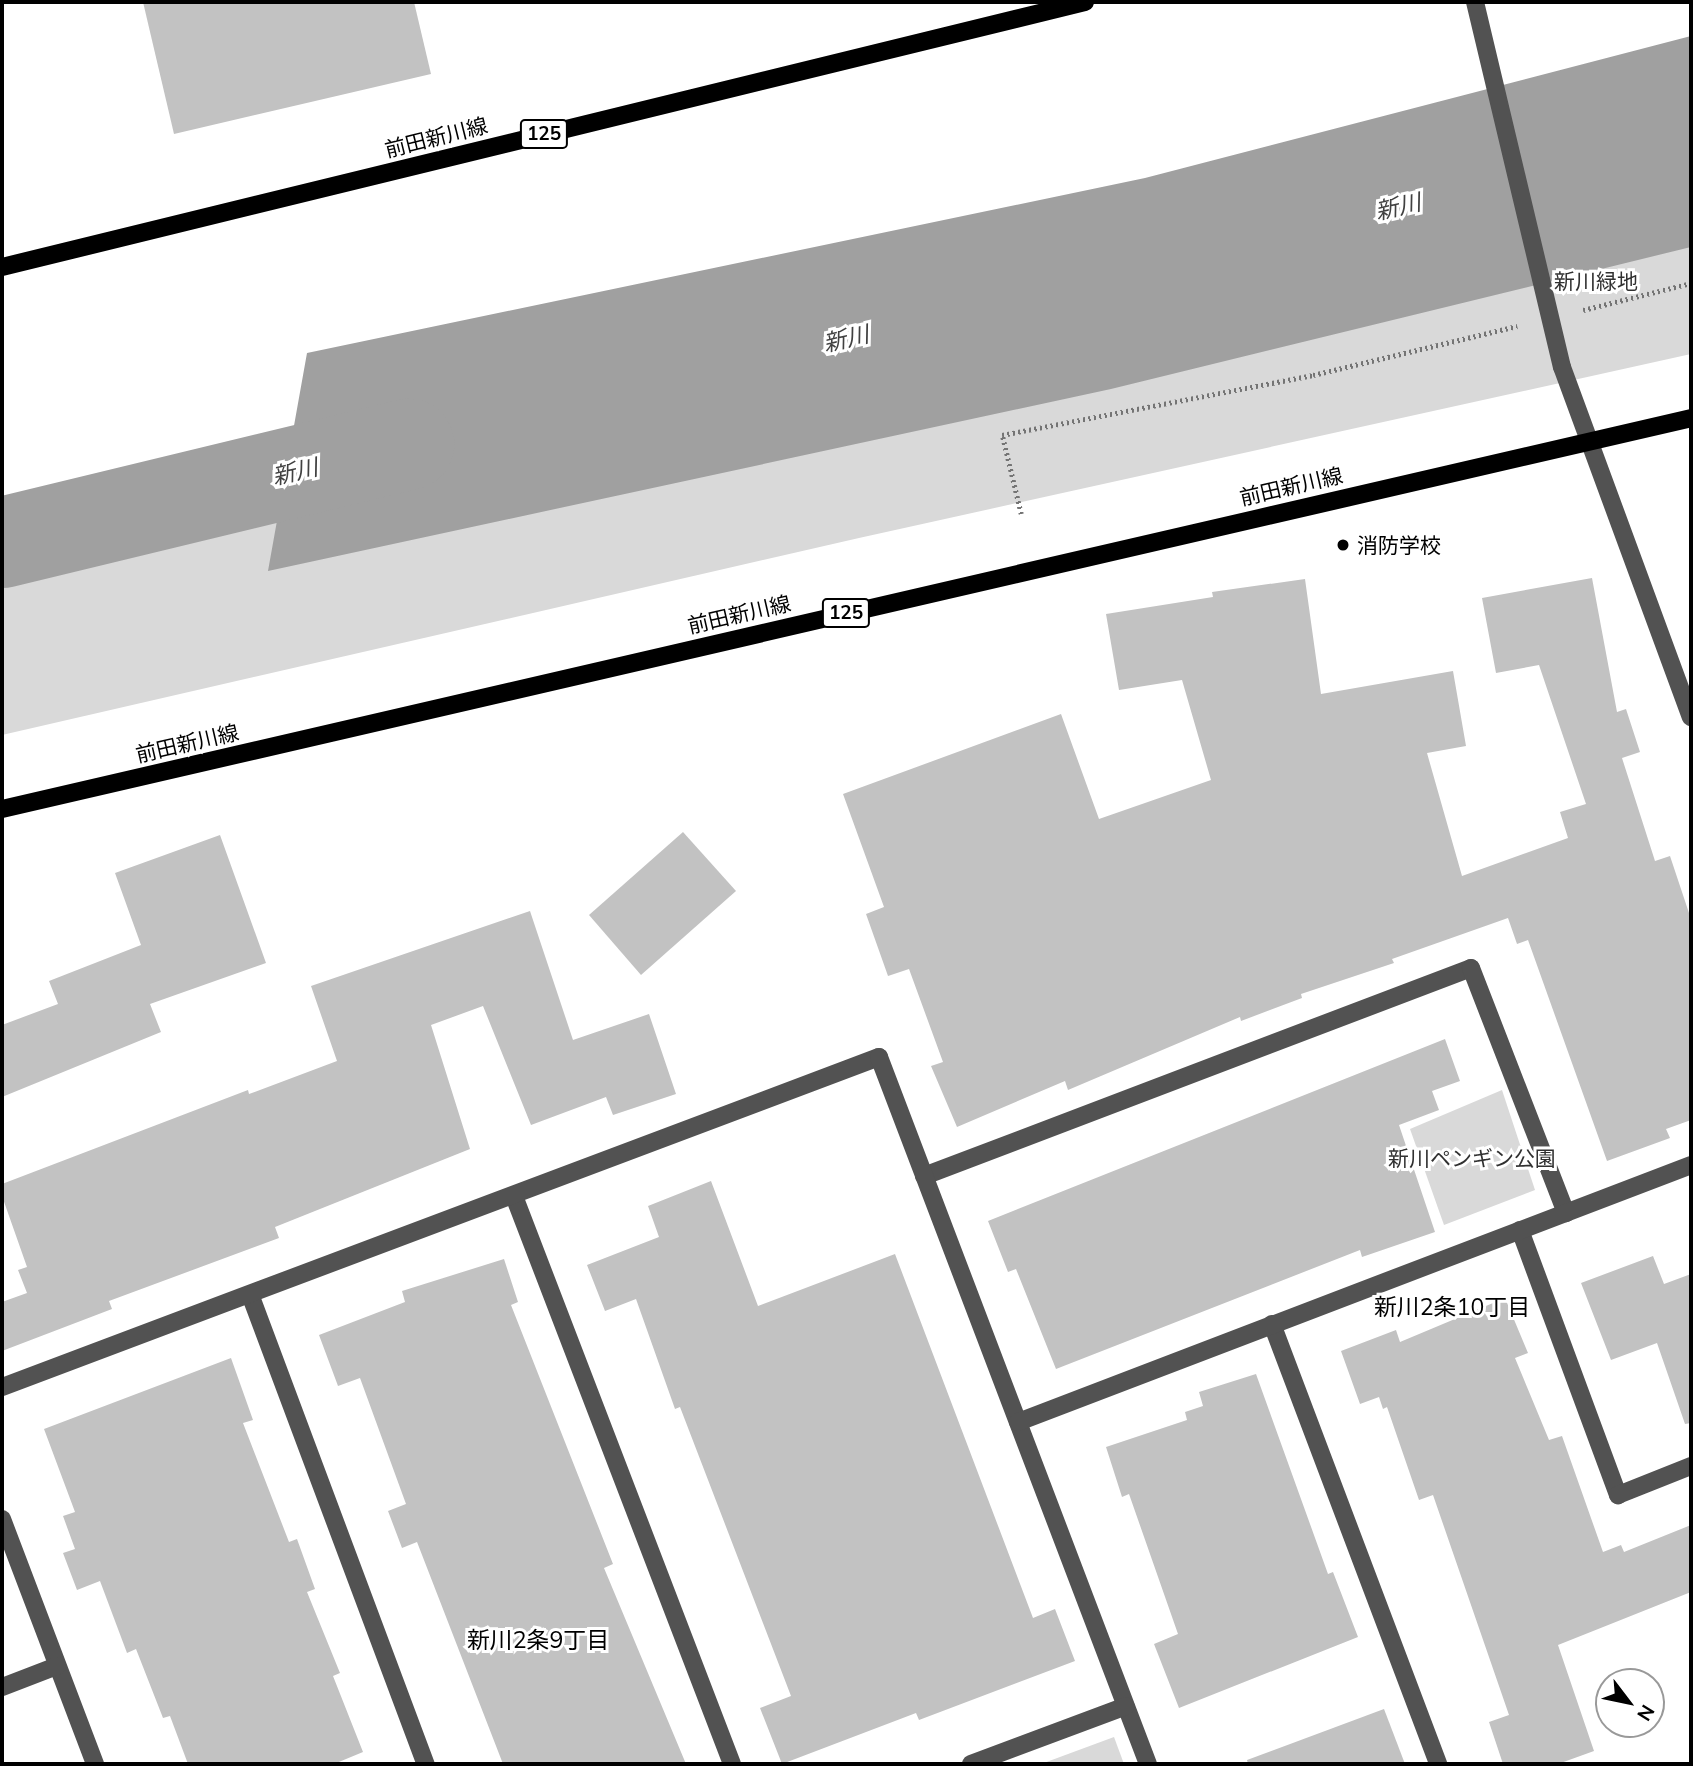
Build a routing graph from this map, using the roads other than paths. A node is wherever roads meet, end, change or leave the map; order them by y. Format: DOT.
graph roads {
  1 [pos="1085,2"];
  2 [pos="1475,2"];
  3 [pos="2,267"];
  4 [pos="1691,418"];
  5 [pos="1591,440"];
  6 [pos="1691,717"];
  7 [pos="2,809"];
  8 [pos="1691,1165"];
  9 [pos="924,1176"];
  10 [pos="514,1196"];
  11 [pos="1566,1213"];
  12 [pos="1520,1230"];
  13 [pos="251,1297"];
  14 [pos="1272,1324"];
  15 [pos="2,1387"];
  16 [pos="1018,1422"];
  17 [pos="1691,1466"];
  18 [pos="2,1519"];
  19 [pos="57,1666"];
  20 [pos="2,1687"];
  21 [pos="1126,1706"];
  22 [pos="95,1764"];
  23 [pos="426,1764"];
  24 [pos="732,1764"];
  25 [pos="971,1764"];
  26 [pos="1148,1764"];
  27 [pos="1438,1764"];
  1 -- 3 [label="main road, 前田新川線 / 125"];
  2 -- 5 [label="street"];
  4 -- 5 [label="main road, 前田新川線 / 125"];
  5 -- 6 [label="street"];
  5 -- 7 [label="main road, 前田新川線 / 125"];
  8 -- 11 [label="street"];
  9 -- 10 [label="street"];
  9 -- 11 [label="street"];
  9 -- 16 [label="street"];
  10 -- 13 [label="street"];
  10 -- 24 [label="street"];
  11 -- 12 [label="street"];
  12 -- 14 [label="street"];
  12 -- 17 [label="street"];
  13 -- 15 [label="street"];
  13 -- 23 [label="street"];
  14 -- 16 [label="street"];
  14 -- 27 [label="street"];
  16 -- 21 [label="street"];
  18 -- 19 [label="street"];
  19 -- 20 [label="street"];
  19 -- 22 [label="street"];
  21 -- 25 [label="street"];
  21 -- 26 [label="street"];
}
